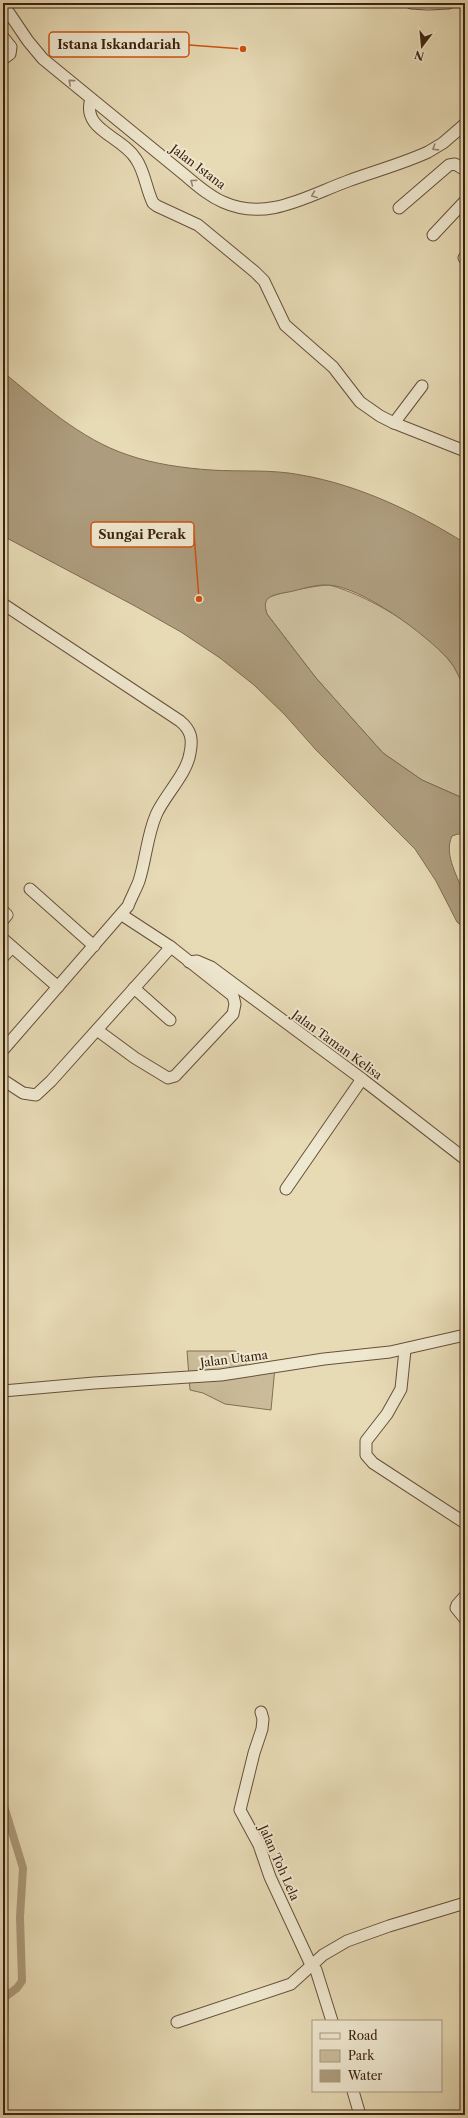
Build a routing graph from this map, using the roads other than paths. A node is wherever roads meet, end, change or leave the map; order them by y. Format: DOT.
graph roads {
  1 [pos="411,3"];
  2 [pos="449,3"];
  3 [pos="3,4"];
  4 [pos="3,37"];
  5 [pos="3,59"];
  6 [pos="91,99"];
  7 [pos="465,124"];
  8 [pos="465,170"];
  9 [pos="465,201"];
  10 [pos="399,208"];
  11 [pos="433,235"];
  12 [pos="422,386"];
  13 [pos="394,423"];
  14 [pos="465,451"];
  15 [pos="3,604"];
  16 [pos="30,889"];
  17 [pos="3,911"];
  18 [pos="122,914"];
  19 [pos="3,920"];
  20 [pos="3,939"];
  21 [pos="94,946"];
  22 [pos="12,947"];
  23 [pos="171,947"];
  24 [pos="3,957"];
  25 [pos="189,962"];
  26 [pos="58,987"];
  27 [pos="134,988"];
  28 [pos="170,1020"];
  29 [pos="97,1030"];
  30 [pos="3,1050"];
  31 [pos="362,1079"];
  32 [pos="3,1080"];
  33 [pos="465,1159"];
  34 [pos="286,1189"];
  35 [pos="465,1335"];
  36 [pos="405,1350"];
  37 [pos="3,1391"];
  38 [pos="465,1524"];
  39 [pos="465,1596"];
  40 [pos="465,1619"];
  41 [pos="260,1712"];
  42 [pos="465,1903"];
  43 [pos="311,1965"];
  44 [pos="332,2020"];
  45 [pos="177,2022"];
  46 [pos="352,2092"];
  47 [pos="360,2115"];
  1 -- 2 [label="street"];
  6 -- 3 [label="street, Jalan Istana, one-way"];
  4 -- 5 [label="street"];
  7 -- 6 [label="street, Jalan Istana, one-way"];
  6 -- 13 [label="street"];
  8 -- 10 [label="street"];
  9 -- 11 [label="street"];
  12 -- 13 [label="street"];
  13 -- 14 [label="street"];
  15 -- 18 [label="street"];
  16 -- 21 [label="street"];
  17 -- 19 [label="street"];
  18 -- 21 [label="street"];
  18 -- 23 [label="street"];
  20 -- 22 [label="street"];
  21 -- 26 [label="street"];
  22 -- 24 [label="street"];
  22 -- 26 [label="street"];
  23 -- 25 [label="street"];
  23 -- 27 [label="street"];
  25 -- 29 [label="street"];
  25 -- 31 [label="street, Jalan Taman Kelisa"];
  26 -- 30 [label="street"];
  27 -- 28 [label="street"];
  27 -- 29 [label="street"];
  29 -- 32 [label="street"];
  31 -- 33 [label="street, Jalan Taman Kelisa"];
  31 -- 34 [label="street"];
  35 -- 36 [label="street, Jalan Utama"];
  36 -- 37 [label="street, Jalan Utama"];
  36 -- 38 [label="street"];
  39 -- 40 [label="street"];
  41 -- 43 [label="street, Jalan Toh Lela"];
  42 -- 43 [label="street"];
  43 -- 44 [label="street, Jalan Toh Lela"];
  43 -- 45 [label="street"];
  46 -- 47 [label="street"];
}
